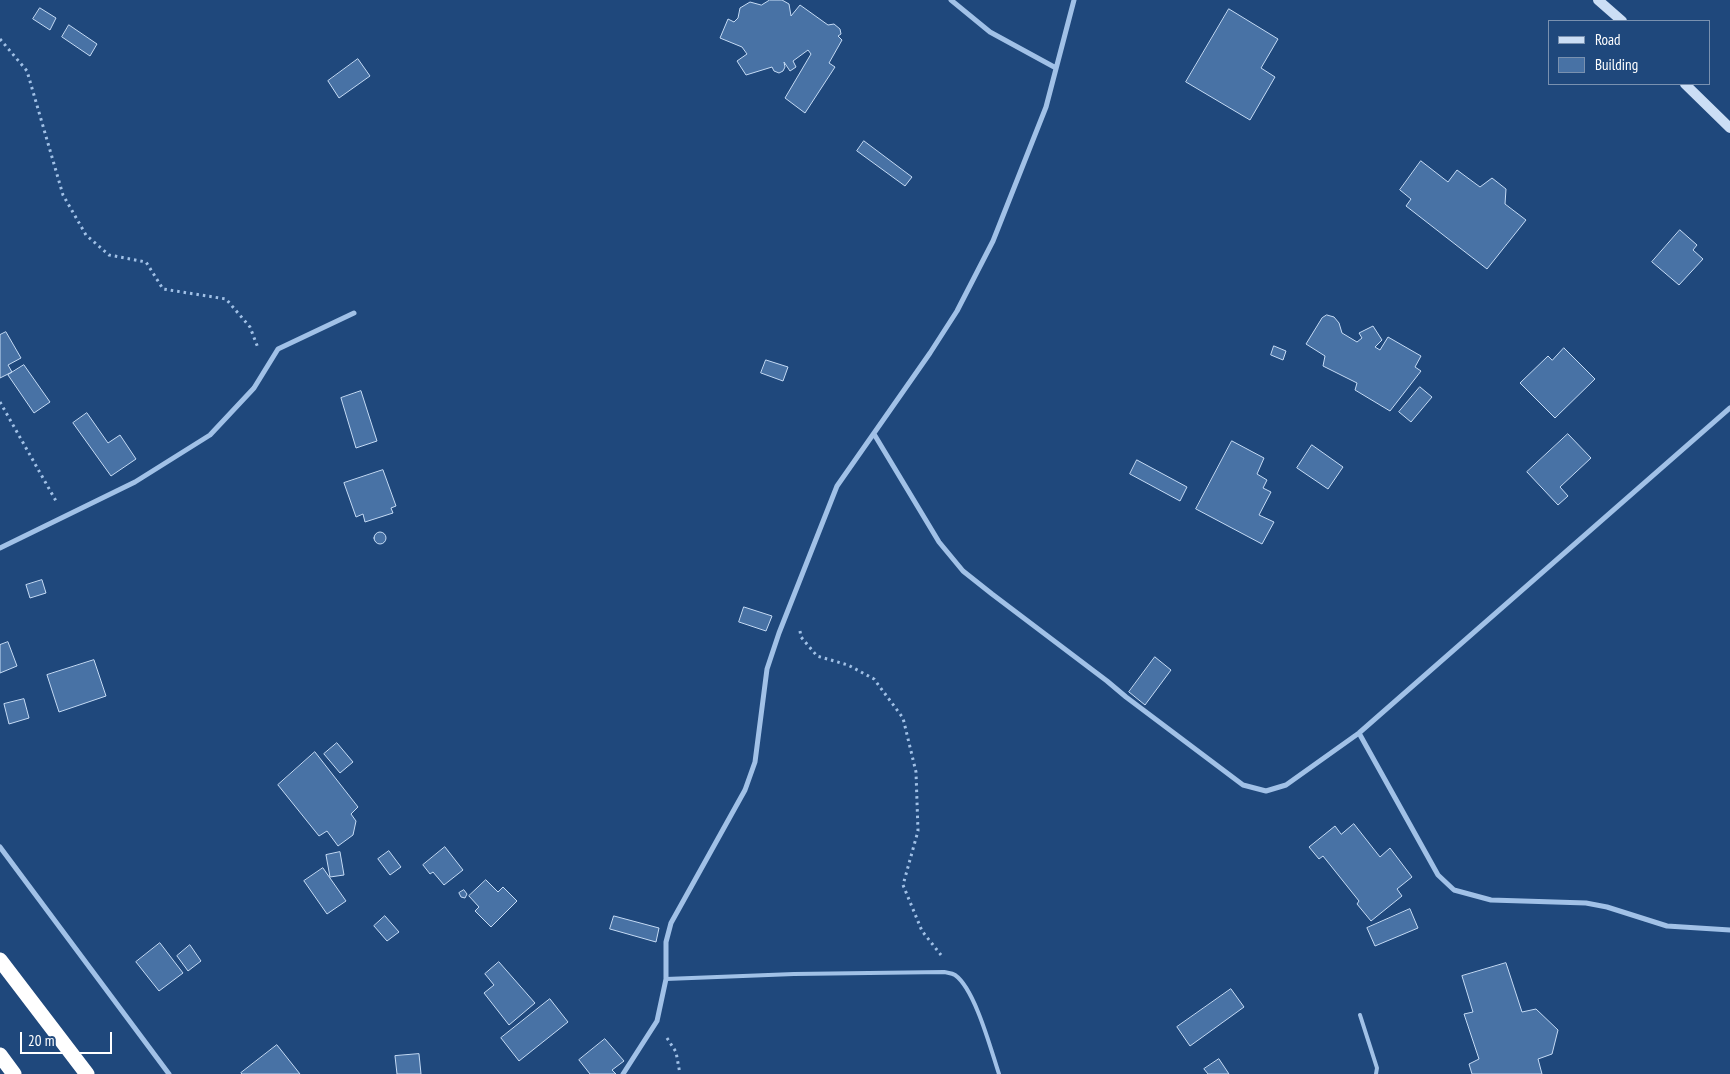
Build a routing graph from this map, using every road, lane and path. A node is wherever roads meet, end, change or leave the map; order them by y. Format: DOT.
graph roads {
  1 [pos="951,0"];
  2 [pos="1074,0"];
  3 [pos="1598,0"];
  4 [pos="1621,20"];
  5 [pos="0,39"];
  6 [pos="1056,68"];
  7 [pos="1687,85"];
  8 [pos="1730,128"];
  9 [pos="354,313"];
  10 [pos="266,370"];
  11 [pos="0,402"];
  12 [pos="1730,408"];
  13 [pos="874,434"];
  14 [pos="65,517"];
  15 [pos="0,548"];
  16 [pos="791,602"];
  17 [pos="1359,733"];
  18 [pos="0,847"];
  19 [pos="1730,930"];
  20 [pos="0,960"];
  21 [pos="955,975"];
  22 [pos="666,980"];
  23 [pos="1360,1015"];
  24 [pos="656,1021"];
  25 [pos="0,1055"];
  26 [pos="14,1074"];
  27 [pos="87,1074"];
  28 [pos="169,1074"];
  29 [pos="623,1074"];
  30 [pos="680,1074"];
  31 [pos="999,1074"];
  32 [pos="1376,1074"];
  1 -- 6 [label="street"];
  2 -- 6 [label="street"];
  3 -- 4 [label="street"];
  5 -- 10 [label="path"];
  6 -- 13 [label="street"];
  7 -- 8 [label="street"];
  9 -- 10 [label="street"];
  10 -- 14 [label="street"];
  11 -- 14 [label="path"];
  12 -- 17 [label="street"];
  13 -- 16 [label="street"];
  13 -- 17 [label="street"];
  14 -- 15 [label="street"];
  16 -- 21 [label="path"];
  16 -- 22 [label="street"];
  17 -- 19 [label="street"];
  18 -- 28 [label="street"];
  20 -- 27 [label="highway"];
  21 -- 22 [label="lane"];
  21 -- 31 [label="lane"];
  22 -- 24 [label="street"];
  23 -- 32 [label="lane"];
  24 -- 29 [label="street"];
  24 -- 30 [label="path"];
  25 -- 26 [label="highway"];
}
